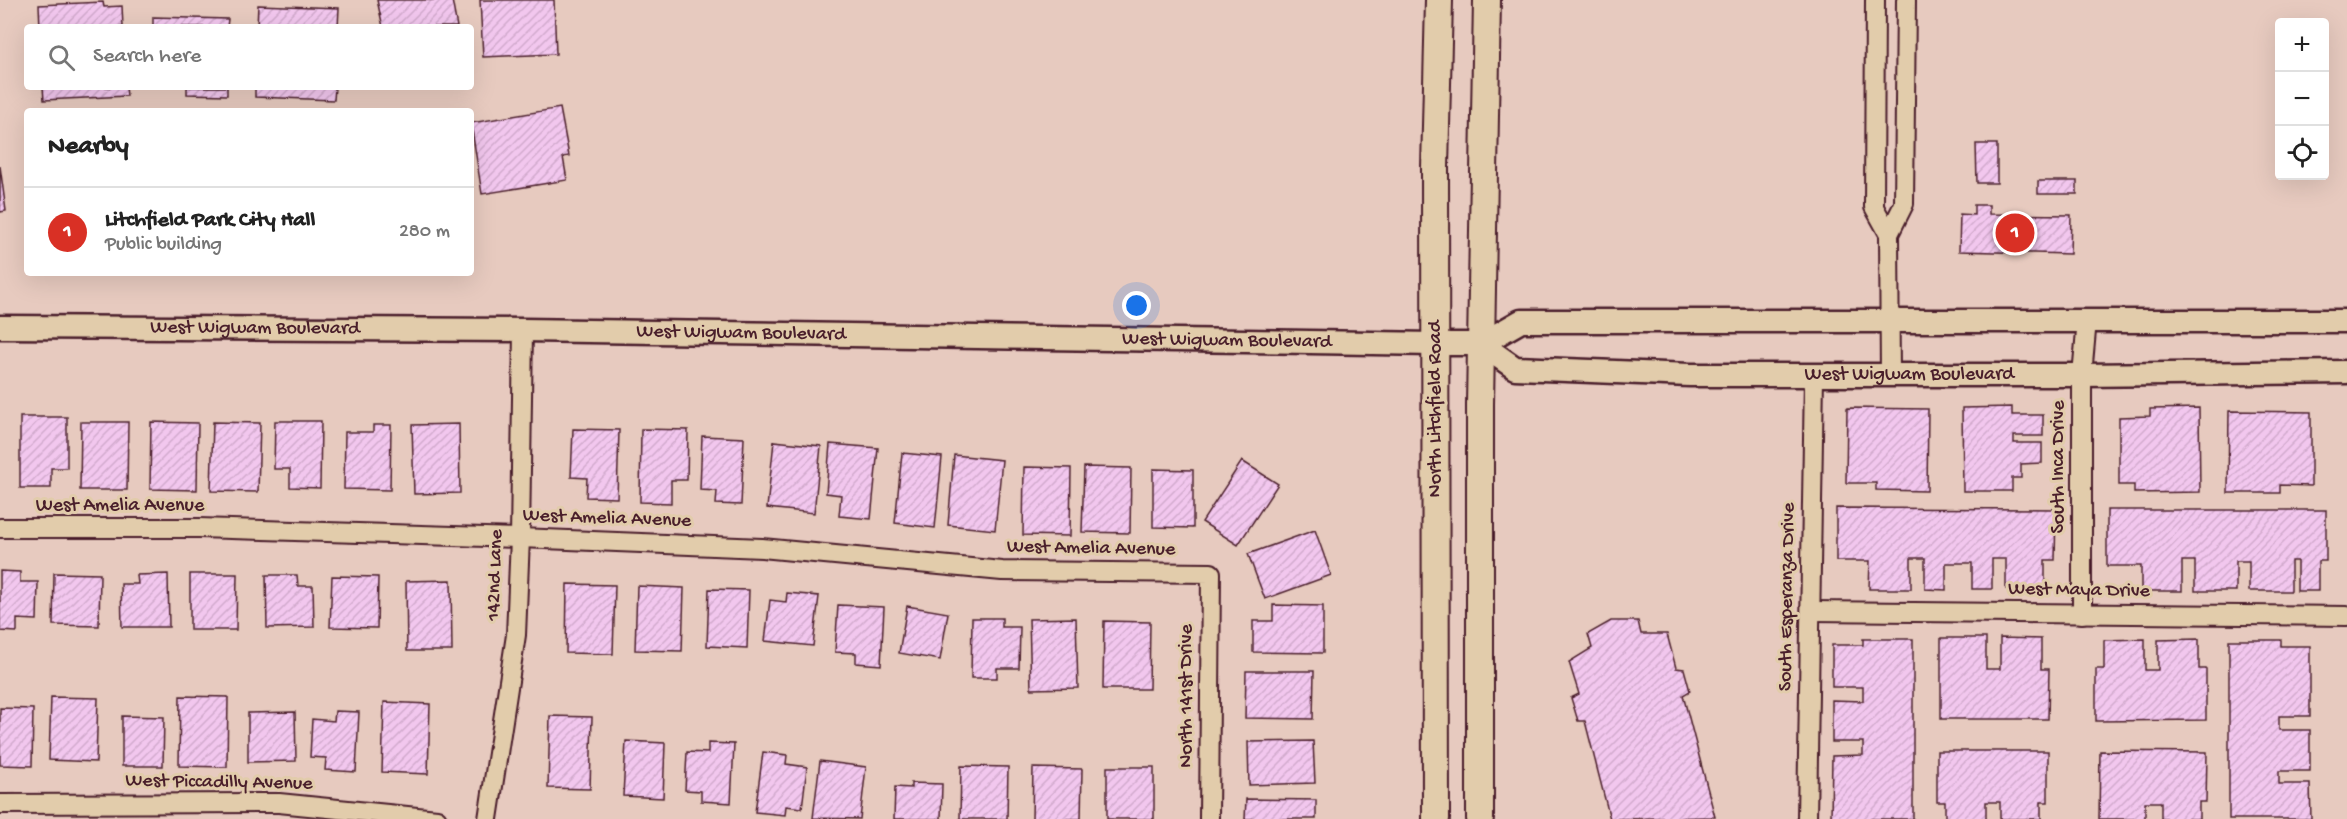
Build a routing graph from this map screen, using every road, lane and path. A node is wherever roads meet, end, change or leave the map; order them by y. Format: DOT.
graph roads {
  1 [pos="1439,0"];
  2 [pos="1487,0"];
  3 [pos="1875,0"];
  4 [pos="1906,0"];
  5 [pos="1889,234"];
  6 [pos="1890,320"];
  7 [pos="2087,320"];
  8 [pos="2347,321"];
  9 [pos="0,327"];
  10 [pos="523,330"];
  11 [pos="1435,344"];
  12 [pos="1481,344"];
  13 [pos="2347,372"];
  14 [pos="2082,375"];
  15 [pos="1814,376"];
  16 [pos="1890,376"];
  17 [pos="0,528"];
  18 [pos="520,538"];
  19 [pos="1211,573"];
  20 [pos="1810,611"];
  21 [pos="2082,614"];
  22 [pos="2347,616"];
  23 [pos="0,804"];
  24 [pos="437,819"];
  25 [pos="488,819"];
  26 [pos="1209,819"];
  27 [pos="1436,819"];
  28 [pos="1480,819"];
  29 [pos="1807,819"];
  1 -- 11 [label="main road, North Litchfield Road"];
  2 -- 12 [label="main road"];
  3 -- 5 [label="street"];
  4 -- 5 [label="street"];
  5 -- 6 [label="street"];
  6 -- 7 [label="street, West Wigwam Boulevard"];
  6 -- 12 [label="street, West Wigwam Boulevard"];
  6 -- 16 [label="street"];
  7 -- 8 [label="street, West Wigwam Boulevard"];
  7 -- 14 [label="street, South Inca Drive"];
  9 -- 10 [label="street, West Wigwam Boulevard"];
  10 -- 11 [label="street, West Wigwam Boulevard"];
  10 -- 18 [label="street, 142nd Lane"];
  11 -- 12 [label="street, West Wigwam Boulevard"];
  11 -- 27 [label="main road, North Litchfield Road"];
  12 -- 15 [label="street, West Wigwam Boulevard"];
  12 -- 28 [label="main road"];
  13 -- 14 [label="street, West Wigwam Boulevard"];
  14 -- 16 [label="street, West Wigwam Boulevard"];
  14 -- 21 [label="street, South Inca Drive"];
  15 -- 16 [label="street, West Wigwam Boulevard"];
  15 -- 20 [label="street, South Esperanza Drive"];
  17 -- 18 [label="street, West Amelia Avenue"];
  18 -- 19 [label="street, West Amelia Avenue"];
  18 -- 25 [label="street, 142nd Lane"];
  19 -- 26 [label="street, North 141st Drive"];
  20 -- 21 [label="street, West Maya Drive"];
  20 -- 29 [label="street, South Esperanza Drive"];
  21 -- 22 [label="street, West Maya Drive"];
  23 -- 24 [label="street, West Piccadilly Avenue"];
}
